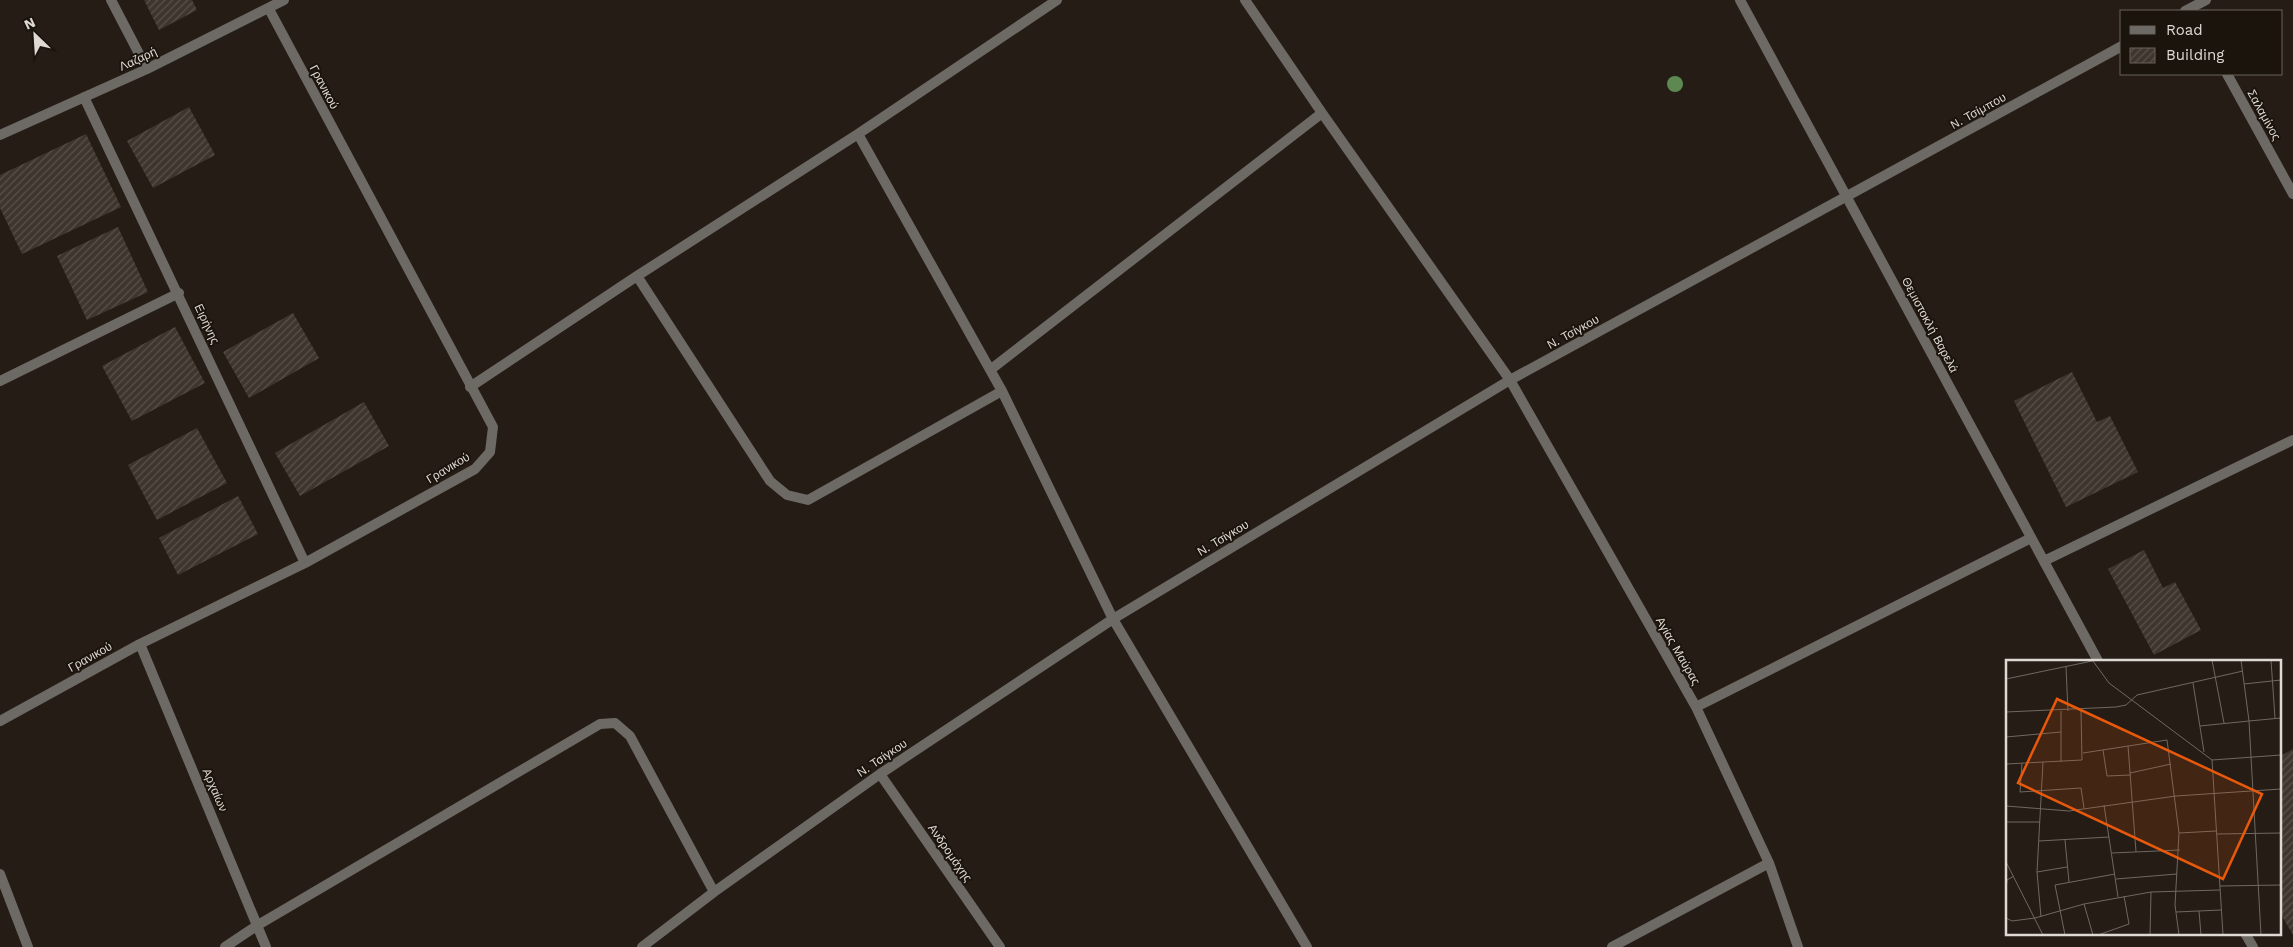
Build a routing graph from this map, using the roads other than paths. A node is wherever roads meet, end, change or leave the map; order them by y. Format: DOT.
graph roads {
  1 [pos="111,0"];
  2 [pos="284,0"];
  3 [pos="1057,0"];
  4 [pos="1245,0"];
  5 [pos="1740,0"];
  6 [pos="2206,0"];
  7 [pos="2189,8"];
  8 [pos="269,9"];
  9 [pos="2120,47"];
  10 [pos="147,69"];
  11 [pos="2228,75"];
  12 [pos="84,97"];
  13 [pos="1322,113"];
  14 [pos="858,134"];
  15 [pos="0,135"];
  16 [pos="2293,194"];
  17 [pos="1847,197"];
  18 [pos="637,276"];
  19 [pos="179,293"];
  20 [pos="990,370"];
  21 [pos="1510,380"];
  22 [pos="0,381"];
  23 [pos="470,387"];
  24 [pos="1002,391"];
  25 [pos="2293,440"];
  26 [pos="2031,538"];
  27 [pos="2044,561"];
  28 [pos="306,564"];
  29 [pos="1113,619"];
  30 [pos="140,644"];
  31 [pos="2097,660"];
  32 [pos="1696,707"];
  33 [pos="0,720"];
  34 [pos="880,774"];
  35 [pos="1769,863"];
  36 [pos="0,874"];
  37 [pos="714,892"];
  38 [pos="258,926"];
  39 [pos="2246,934"];
  40 [pos="28,947"];
  41 [pos="226,947"];
  42 [pos="266,947"];
  43 [pos="642,947"];
  44 [pos="1000,947"];
  45 [pos="1307,947"];
  46 [pos="1612,947"];
  47 [pos="1798,947"];
  48 [pos="2253,947"];
  1 -- 10 [label="street"];
  2 -- 8 [label="street, Λαζαρή"];
  3 -- 14 [label="street"];
  4 -- 13 [label="street, Αγίας Μαύρας"];
  5 -- 17 [label="street, Θεμιστοκλή Βαρελά"];
  6 -- 7 [label="street"];
  8 -- 10 [label="street, Λαζαρή"];
  8 -- 23 [label="street, Γρανικού"];
  9 -- 17 [label="street, N. Τσίμπου"];
  10 -- 12 [label="street, Λαζαρή"];
  11 -- 16 [label="street, Σαλαμίνος"];
  12 -- 15 [label="street, Λαζαρή"];
  12 -- 19 [label="street, Ειρήνης"];
  13 -- 20 [label="street"];
  13 -- 21 [label="street, Αγίας Μαύρας"];
  14 -- 18 [label="street"];
  14 -- 20 [label="street"];
  17 -- 21 [label="street, Ν. Τσίγκου"];
  17 -- 26 [label="street, Θεμιστοκλή Βαρελά"];
  18 -- 23 [label="street"];
  18 -- 24 [label="street"];
  19 -- 22 [label="street"];
  19 -- 28 [label="street, Ειρήνης"];
  20 -- 24 [label="street"];
  21 -- 29 [label="street, Ν. Τσίγκου"];
  21 -- 32 [label="street, Αγίας Μαύρας"];
  23 -- 28 [label="street, Γρανικού"];
  24 -- 29 [label="street"];
  25 -- 27 [label="street"];
  26 -- 27 [label="street, Θεμιστοκλή Βαρελά"];
  26 -- 32 [label="street"];
  27 -- 31 [label="street, Θεμιστοκλή Βαρελά"];
  28 -- 30 [label="street, Γρανικού"];
  29 -- 34 [label="street, Ν. Τσίγκου"];
  29 -- 45 [label="street"];
  30 -- 33 [label="street, Γρανικού"];
  30 -- 38 [label="street, Αρχαίων"];
  32 -- 35 [label="street, Αγίας Μαύρας"];
  34 -- 37 [label="street, Ν. Τσίγκου"];
  34 -- 44 [label="street, Ανδρομάχης"];
  35 -- 46 [label="street"];
  35 -- 47 [label="street, Αγίας Μαύρας"];
  36 -- 40 [label="street"];
  37 -- 38 [label="street"];
  37 -- 43 [label="street, Ν. Τσίγκου"];
  38 -- 41 [label="street"];
  38 -- 42 [label="street, Αρχαίων"];
  39 -- 48 [label="street"];
}
